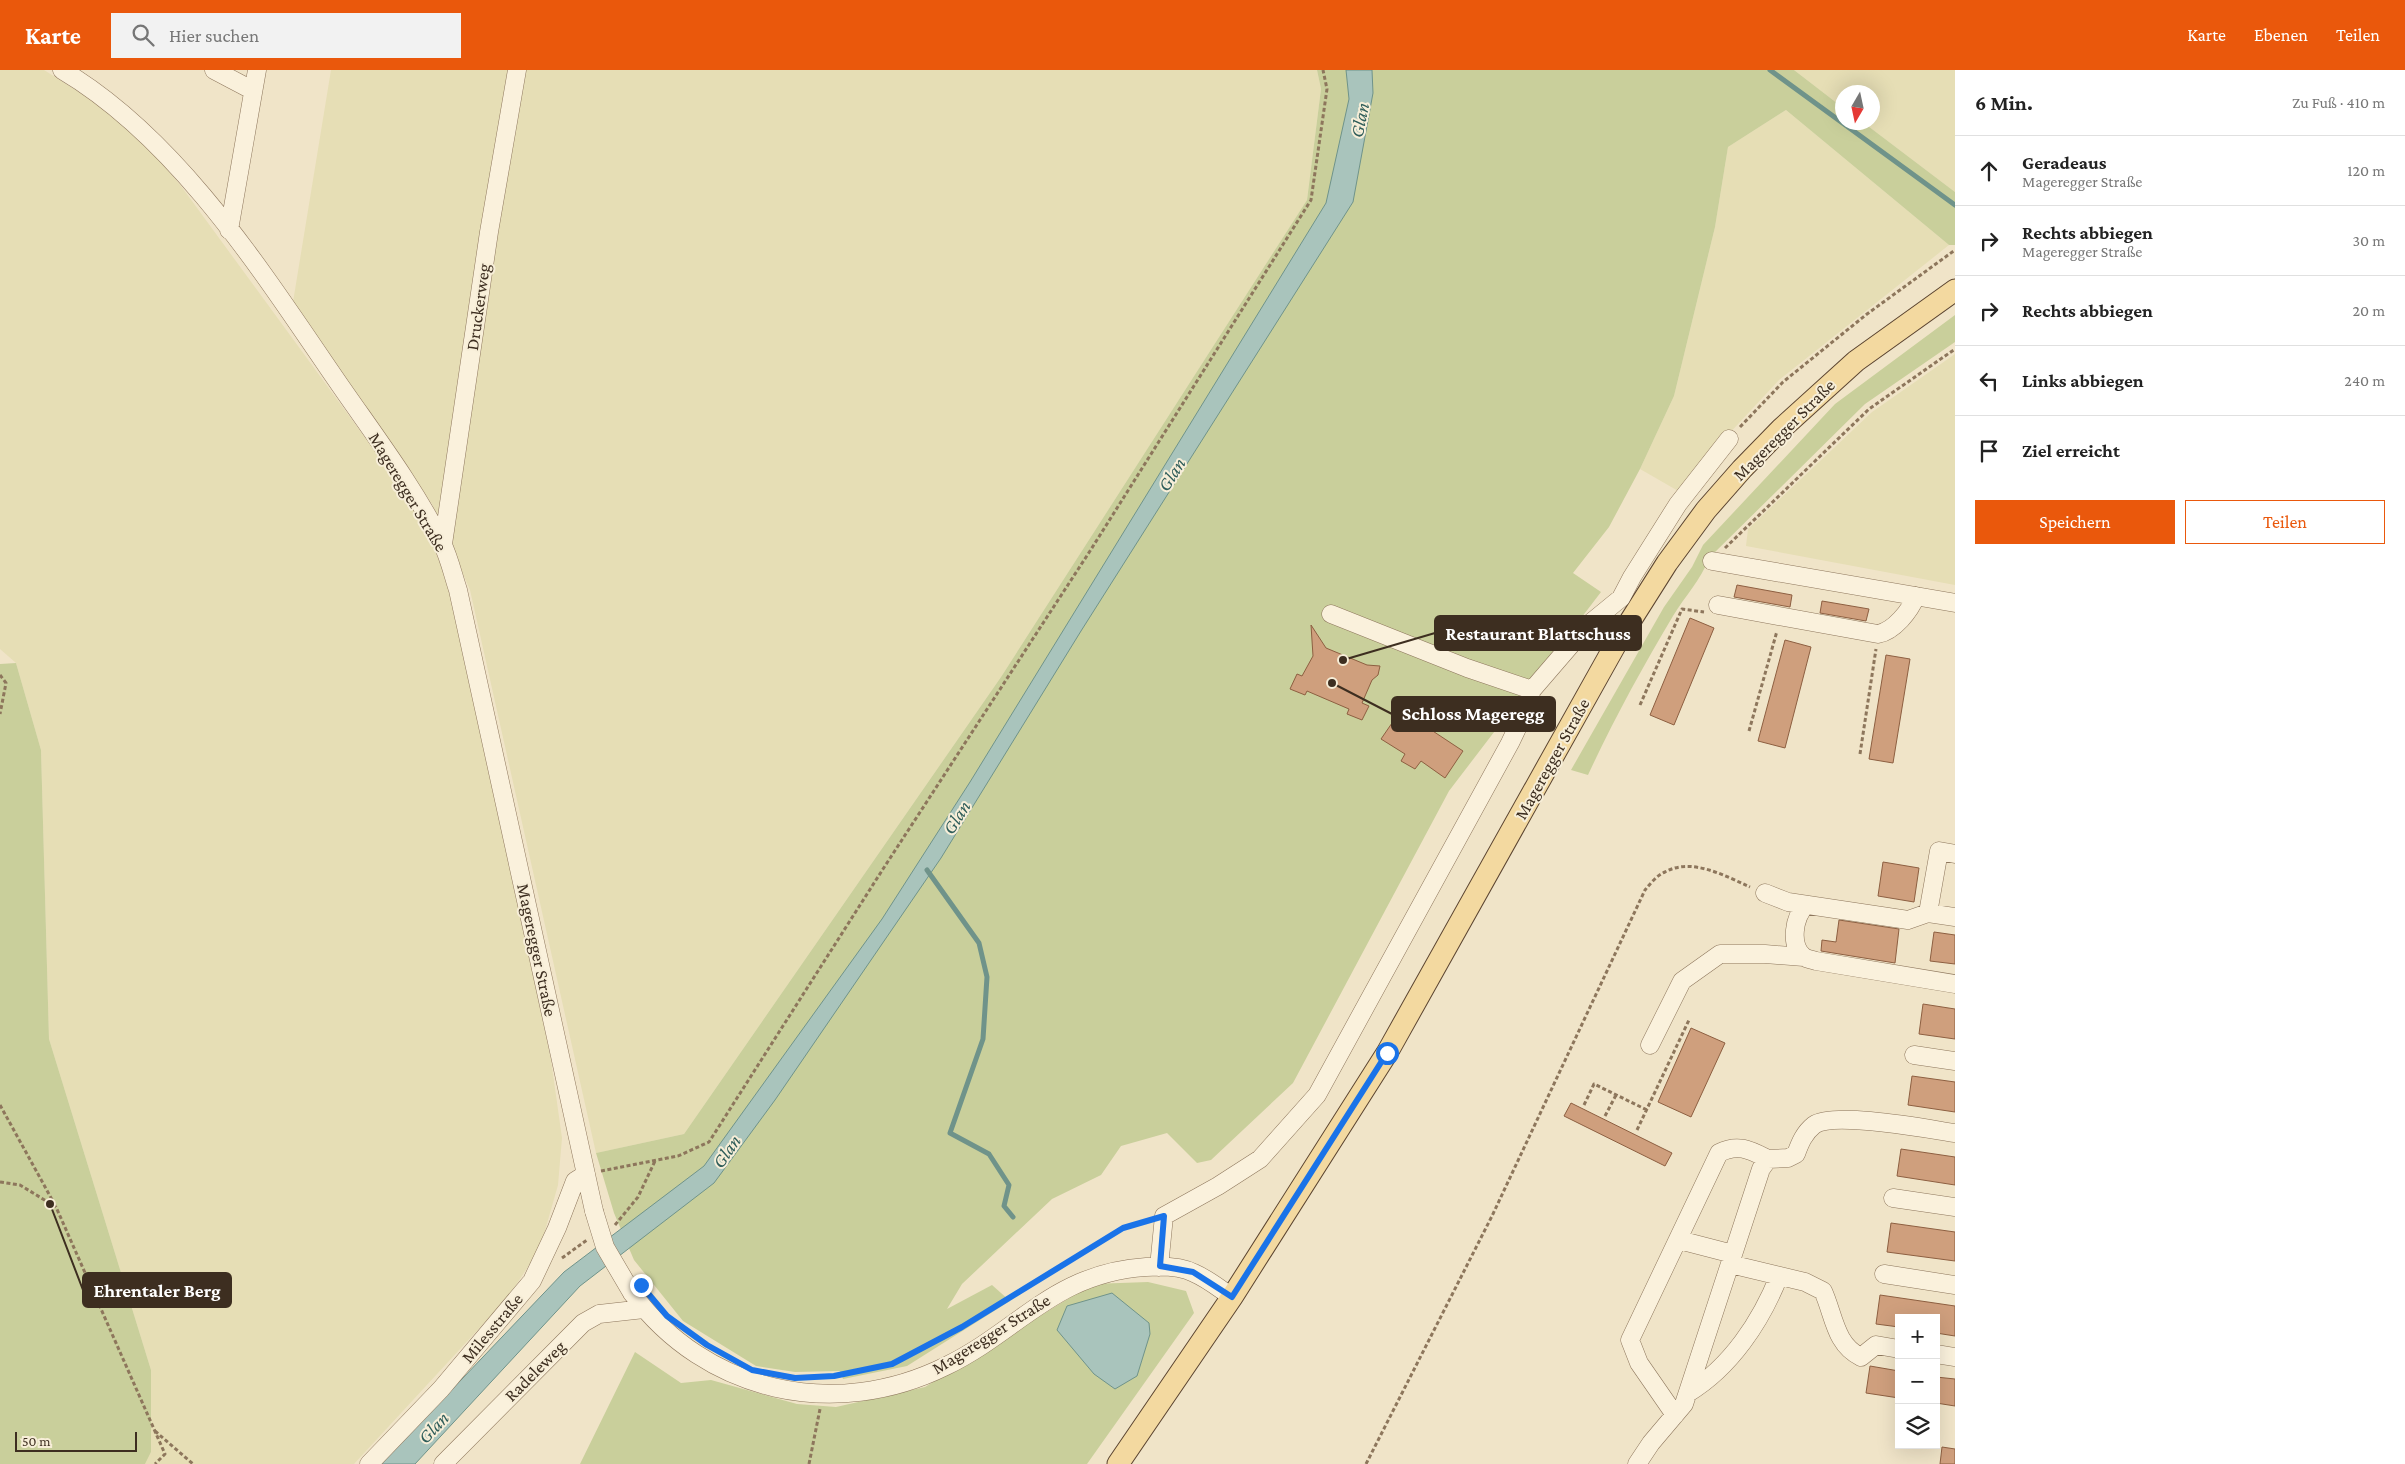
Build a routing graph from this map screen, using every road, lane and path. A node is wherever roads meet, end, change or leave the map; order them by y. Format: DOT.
graph roads {
  1 [pos="62,70"];
  2 [pos="214,70"];
  3 [pos="257,70"];
  4 [pos="517,70"];
  5 [pos="1323,70"];
  6 [pos="252,90"];
  7 [pos="229,230"];
  8 [pos="1955,250"];
  9 [pos="1955,290"];
  10 [pos="1955,349"];
  11 [pos="1729,439"];
  12 [pos="443,544"];
  13 [pos="1712,561"];
  14 [pos="1916,596"];
  15 [pos="1955,603"];
  16 [pos="1718,605"];
  17 [pos="1331,614"];
  18 [pos="1780,617"];
  19 [pos="1878,634"];
  20 [pos="0,674"];
  21 [pos="1532,690"];
  22 [pos="1640,705"];
  23 [pos="0,714"];
  24 [pos="1749,731"];
  25 [pos="1860,754"];
  26 [pos="1955,854"];
  27 [pos="1765,893"];
  28 [pos="1806,905"];
  29 [pos="1928,914"];
  30 [pos="1955,917"];
  31 [pos="1804,957"];
  32 [pos="1955,984"];
  33 [pos="1689,1020"];
  34 [pos="1650,1045"];
  35 [pos="1914,1056"];
  36 [pos="1955,1061"];
  37 [pos="1616,1095"];
  38 [pos="0,1105"];
  39 [pos="1584,1105"];
  40 [pos="1647,1110"];
  41 [pos="1605,1116"];
  42 [pos="1637,1130"];
  43 [pos="1955,1134"];
  44 [pos="1768,1160"];
  45 [pos="655,1161"];
  46 [pos="592,1173"];
  47 [pos="0,1182"];
  48 [pos="1894,1198"];
  49 [pos="56,1207"];
  50 [pos="1955,1207"];
  51 [pos="626,1214"];
  52 [pos="1164,1216"];
  53 [pos="1679,1240"];
  54 [pos="1732,1259"];
  55 [pos="1160,1266"];
  56 [pos="1884,1274"];
  57 [pos="1779,1276"];
  58 [pos="1955,1284"];
  59 [pos="1232,1297"];
  60 [pos="644,1309"];
  61 [pos="1895,1348"];
  62 [pos="1940,1355"];
  63 [pos="1955,1357"];
  64 [pos="834,1376"];
  65 [pos="1688,1392"];
  66 [pos="823,1394"];
  67 [pos="1675,1414"];
  68 [pos="154,1430"];
  69 [pos="156,1464"];
  70 [pos="193,1464"];
  71 [pos="368,1464"];
  72 [pos="443,1464"];
  73 [pos="809,1464"];
  74 [pos="1118,1464"];
  75 [pos="1366,1464"];
  76 [pos="1637,1464"];
  1 -- 7 [label="street, Mageregger Straße"];
  2 -- 6 [label="street"];
  3 -- 6 [label="street"];
  4 -- 12 [label="street, Druckerweg"];
  5 -- 45 [label="path"];
  6 -- 7 [label="street"];
  7 -- 12 [label="street, Mageregger Straße"];
  8 -- 11 [label="path"];
  9 -- 59 [label="main road, Mageregger Straße"];
  10 -- 13 [label="path"];
  11 -- 21 [label="street"];
  12 -- 46 [label="street, Mageregger Straße"];
  13 -- 14 [label="street"];
  14 -- 15 [label="street"];
  14 -- 19 [label="street"];
  16 -- 18 [label="street"];
  16 -- 22 [label="path"];
  17 -- 21 [label="street"];
  18 -- 19 [label="street"];
  18 -- 24 [label="path"];
  19 -- 25 [label="path"];
  20 -- 23 [label="path"];
  21 -- 52 [label="street"];
  26 -- 29 [label="street"];
  27 -- 28 [label="street"];
  27 -- 75 [label="path"];
  28 -- 29 [label="street"];
  28 -- 31 [label="street"];
  29 -- 30 [label="street"];
  31 -- 32 [label="street"];
  31 -- 34 [label="street"];
  33 -- 40 [label="path"];
  35 -- 36 [label="street"];
  37 -- 39 [label="path"];
  37 -- 40 [label="path"];
  37 -- 41 [label="path"];
  38 -- 49 [label="path"];
  40 -- 42 [label="path"];
  43 -- 44 [label="street"];
  44 -- 53 [label="street"];
  44 -- 54 [label="street"];
  45 -- 46 [label="path"];
  45 -- 51 [label="path"];
  46 -- 60 [label="street, Mageregger Straße, bridge"];
  46 -- 71 [label="street, Milesstraße"];
  47 -- 49 [label="path"];
  48 -- 50 [label="street"];
  49 -- 68 [label="path"];
  52 -- 55 [label="street"];
  52 -- 64 [label="path"];
  53 -- 54 [label="street"];
  53 -- 67 [label="street"];
  54 -- 57 [label="street"];
  54 -- 65 [label="street"];
  55 -- 59 [label="street, Mageregger Straße"];
  55 -- 66 [label="street, Mageregger Straße"];
  56 -- 58 [label="street"];
  57 -- 61 [label="street"];
  57 -- 65 [label="street"];
  59 -- 74 [label="main road, Mageregger Straße"];
  60 -- 66 [label="street, Mageregger Straße"];
  60 -- 72 [label="street, Radeleweg"];
  62 -- 63 [label="street"];
  65 -- 67 [label="street"];
  66 -- 73 [label="path"];
  67 -- 76 [label="street"];
  68 -- 69 [label="path"];
  68 -- 70 [label="path"];
}
